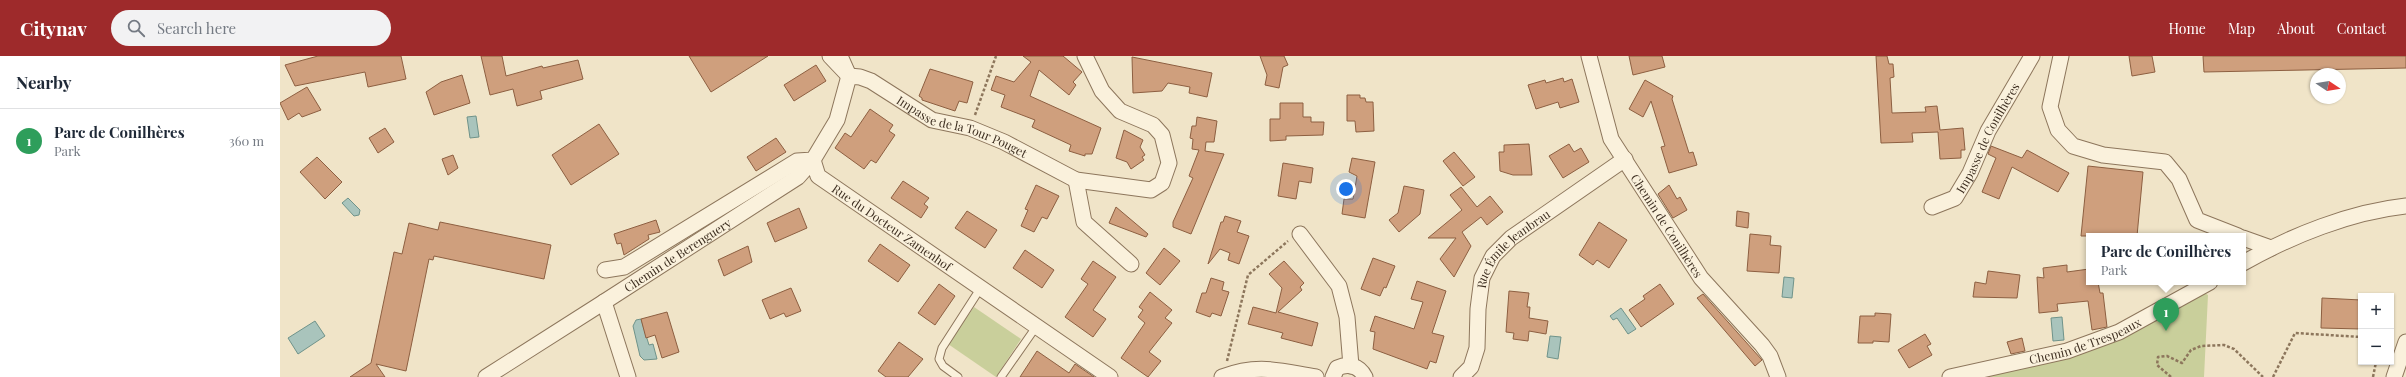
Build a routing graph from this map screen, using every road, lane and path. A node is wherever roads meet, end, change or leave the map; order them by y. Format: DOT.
graph roads {
  1 [pos="830,56"];
  2 [pos="840,56"];
  3 [pos="996,56"];
  4 [pos="1085,56"];
  5 [pos="1589,56"];
  6 [pos="2032,56"];
  7 [pos="2061,56"];
  8 [pos="849,76"];
  9 [pos="970,128"];
  10 [pos="1625,159"];
  11 [pos="813,160"];
  12 [pos="1076,180"];
  13 [pos="2406,206"];
  14 [pos="1932,207"];
  15 [pos="2230,233"];
  16 [pos="1300,234"];
  17 [pos="2246,239"];
  18 [pos="2271,248"];
  19 [pos="2246,261"];
  20 [pos="1131,264"];
  21 [pos="605,270"];
  22 [pos="2205,285"];
  23 [pos="980,288"];
  24 [pos="604,302"];
  25 [pos="1036,327"];
  26 [pos="2358,337"];
  27 [pos="2406,342"];
  28 [pos="2375,365"];
  29 [pos="1352,366"];
  30 [pos="1224,376"];
  31 [pos="486,377"];
  32 [pos="628,377"];
  33 [pos="958,377"];
  34 [pos="1001,377"];
  35 [pos="1110,377"];
  36 [pos="1316,377"];
  37 [pos="1333,377"];
  38 [pos="1365,377"];
  39 [pos="1461,377"];
  40 [pos="1778,377"];
  41 [pos="1950,377"];
  42 [pos="2171,377"];
  43 [pos="2263,377"];
  44 [pos="2273,377"];
  45 [pos="2373,377"];
  46 [pos="2394,377"];
  1 -- 8 [label="street"];
  2 -- 8 [label="street"];
  3 -- 9 [label="path"];
  4 -- 12 [label="street, Impasse de la Tour Pouget"];
  5 -- 10 [label="street, Chemin de Conilhères"];
  6 -- 14 [label="street, Impasse de Conilhères"];
  7 -- 15 [label="street"];
  8 -- 9 [label="street, Impasse de la Tour Pouget"];
  8 -- 11 [label="street, Chemin de Berenguery"];
  9 -- 12 [label="street, Impasse de la Tour Pouget"];
  10 -- 39 [label="street, Rue Émile Jeanbrau"];
  10 -- 40 [label="street, Chemin de Conilhères"];
  11 -- 21 [label="street, Chemin de Berenguery"];
  11 -- 23 [label="street, Rue du Docteur Zamenhof"];
  11 -- 24 [label="street, Chemin de Berenguery"];
  12 -- 20 [label="street"];
  13 -- 18 [label="street"];
  16 -- 29 [label="street"];
  16 -- 30 [label="path"];
  17 -- 18 [label="street"];
  18 -- 19 [label="street"];
  22 -- 41 [label="street, Chemin de Trespeaux"];
  23 -- 25 [label="street, Rue du Docteur Zamenhof"];
  23 -- 33 [label="lane"];
  24 -- 31 [label="street, Chemin de Berenguery"];
  24 -- 32 [label="street"];
  25 -- 34 [label="lane"];
  25 -- 35 [label="street, Rue du Docteur Zamenhof"];
  26 -- 44 [label="path"];
  27 -- 46 [label="street"];
  28 -- 45 [label="path"];
  29 -- 37 [label="street"];
  29 -- 38 [label="street"];
  30 -- 36 [label="street"];
  42 -- 43 [label="path"];
}
